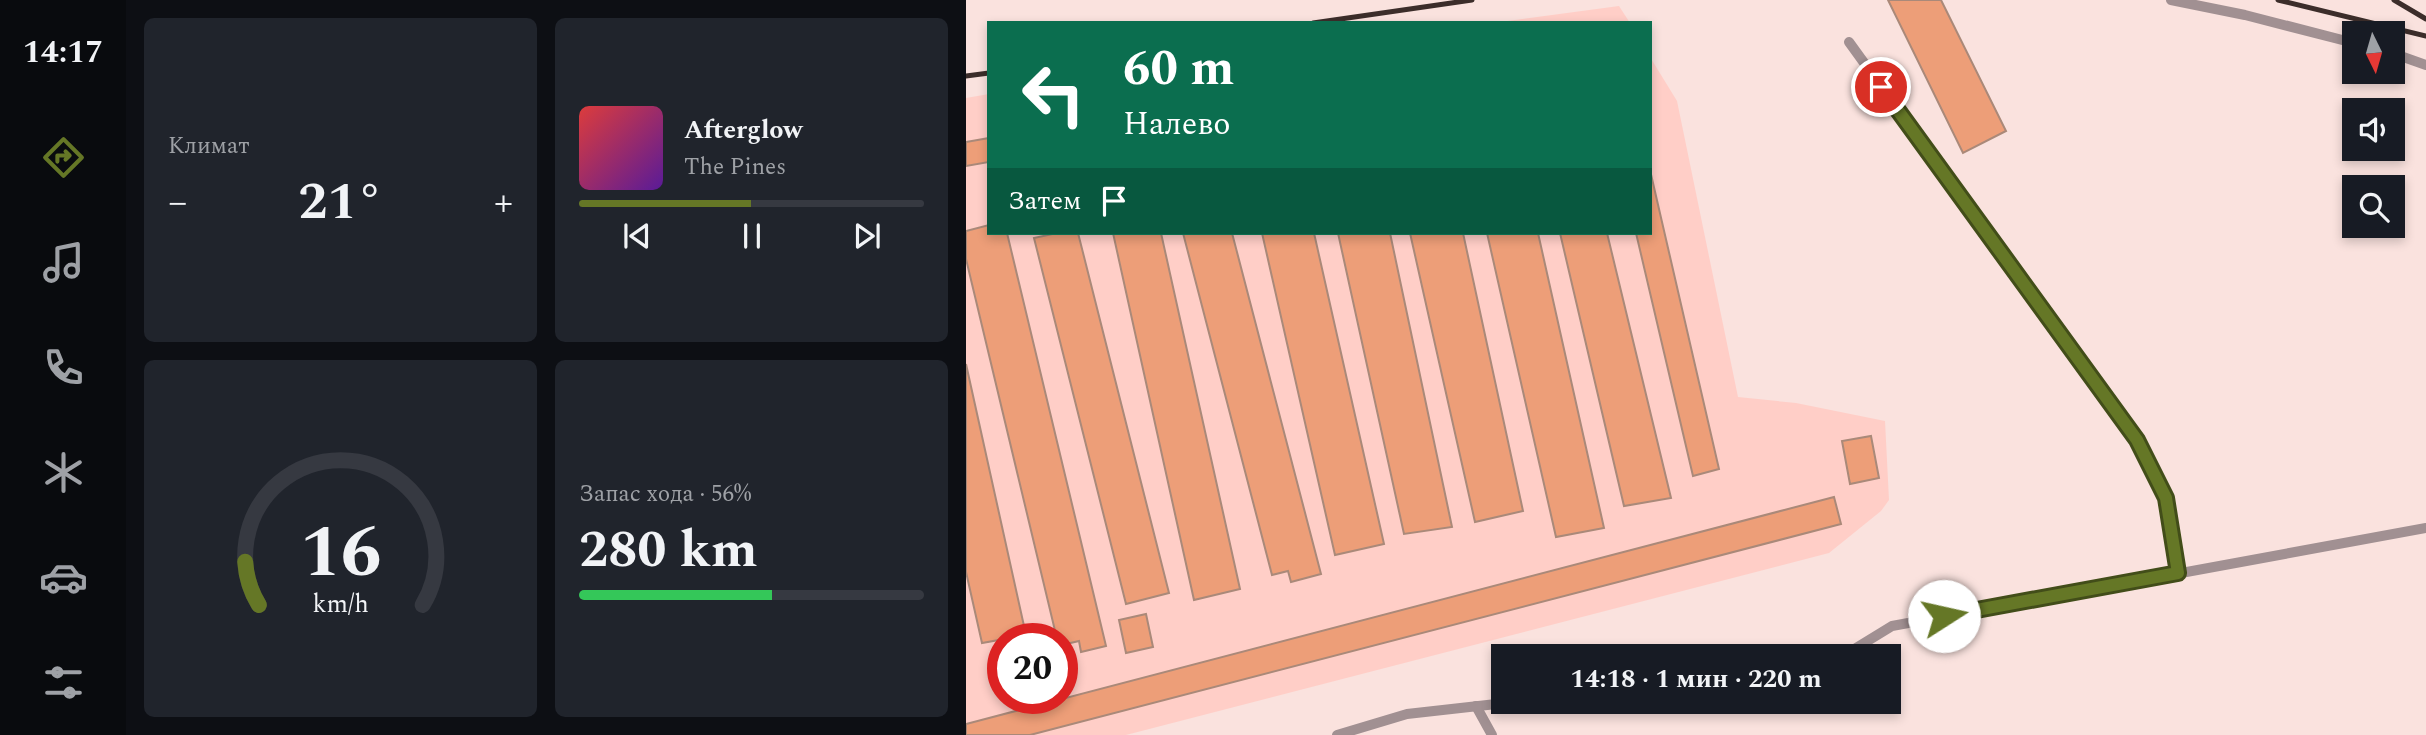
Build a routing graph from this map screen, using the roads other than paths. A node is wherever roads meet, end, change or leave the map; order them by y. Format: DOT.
graph roads {
  1 [pos="2171,0"];
  2 [pos="2342,40"];
  3 [pos="1849,42"];
  4 [pos="2405,58"];
  5 [pos="2426,65"];
  6 [pos="2426,528"];
  7 [pos="2178,573"];
  8 [pos="1863,644"];
  9 [pos="1491,704"];
  10 [pos="1476,706"];
  11 [pos="1337,735"];
  12 [pos="1492,735"];
  1 -- 2 [label="lane"];
  3 -- 7 [label="lane"];
  4 -- 5 [label="lane"];
  6 -- 7 [label="lane"];
  7 -- 8 [label="lane"];
  9 -- 10 [label="lane"];
  10 -- 11 [label="lane"];
  10 -- 12 [label="lane"];
}
